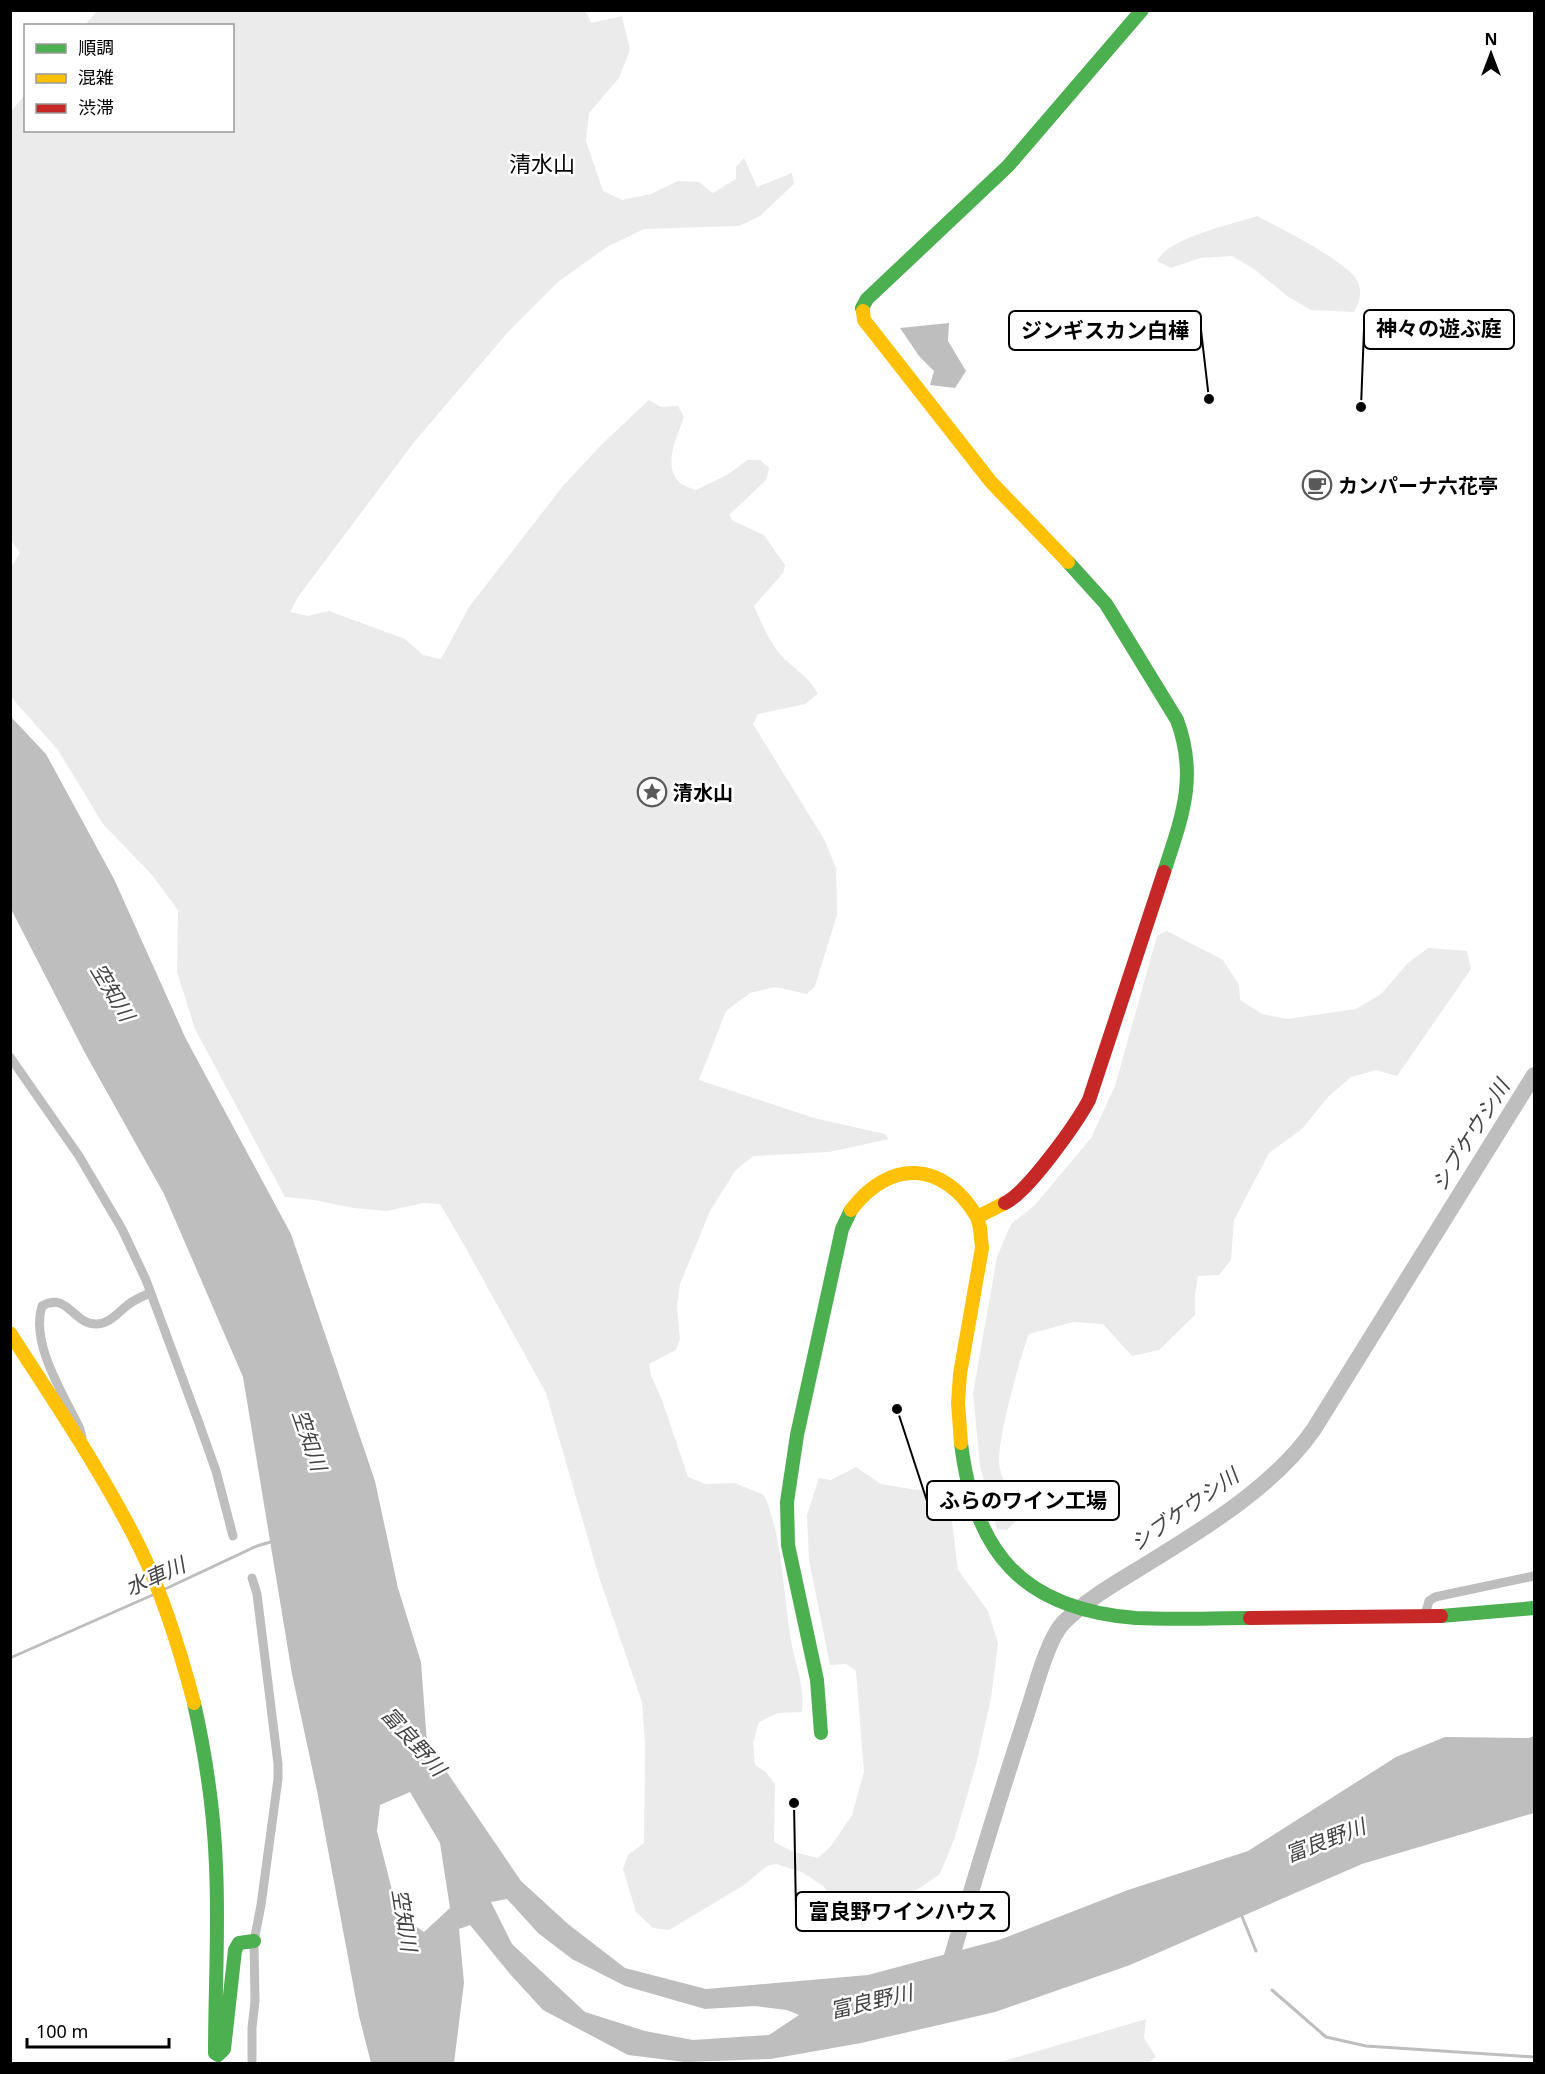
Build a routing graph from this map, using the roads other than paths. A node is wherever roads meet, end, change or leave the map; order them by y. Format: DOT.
graph roads {
  1 [pos="1142,10"];
  2 [pos="10,1057"];
  3 [pos="977,1217"];
  4 [pos="150,1293"];
  5 [pos="10,1333"];
  6 [pos="79,1442"];
  7 [pos="233,1536"];
  8 [pos="1534,1576"];
  9 [pos="252,1578"];
  10 [pos="1534,1608"];
  11 [pos="1424,1618"];
  12 [pos="820,1733"];
  13 [pos="254,1941"];
  14 [pos="252,2064"];
  1 -- 3 [label="street"];
  2 -- 4 [label="street"];
  3 -- 11 [label="street"];
  3 -- 12 [label="street"];
  4 -- 6 [label="street"];
  4 -- 7 [label="street"];
  5 -- 6 [label="street"];
  6 -- 13 [label="street"];
  8 -- 11 [label="street"];
  9 -- 13 [label="street"];
  10 -- 11 [label="street"];
  13 -- 14 [label="street"];
}
